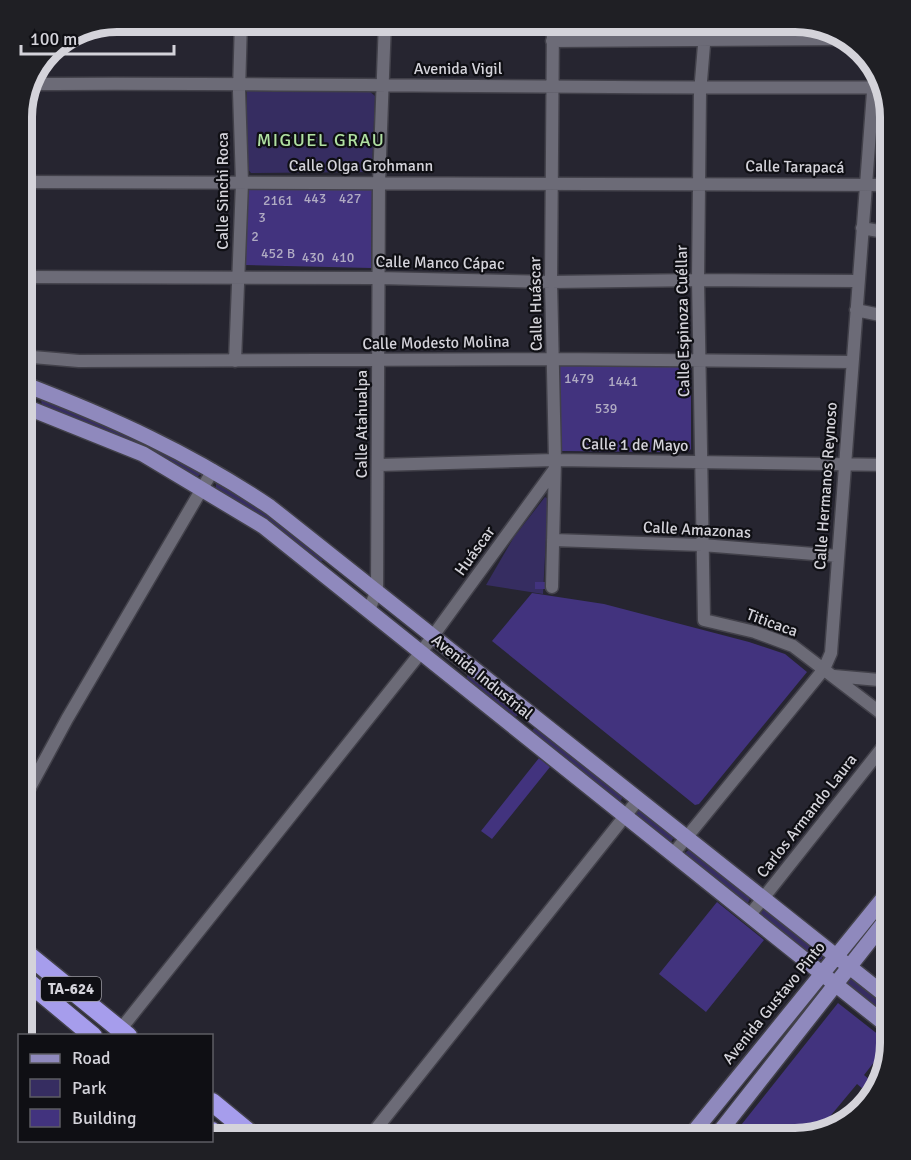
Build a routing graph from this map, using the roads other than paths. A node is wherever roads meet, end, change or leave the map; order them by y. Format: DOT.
graph roads {
  1 [pos="241,31"];
  2 [pos="385,31"];
  3 [pos="552,32"];
  4 [pos="705,32"];
  5 [pos="829,39"];
  6 [pos="704,40"];
  7 [pos="552,41"];
  8 [pos="239,82"];
  9 [pos="38,84"];
  10 [pos="383,85"];
  11 [pos="551,85"];
  12 [pos="874,87"];
  13 [pos="701,88"];
  14 [pos="876,94"];
  15 [pos="32,182"];
  16 [pos="242,183"];
  17 [pos="379,183"];
  18 [pos="552,183"];
  19 [pos="700,183"];
  20 [pos="867,184"];
  21 [pos="880,184"];
  22 [pos="862,228"];
  23 [pos="880,231"];
  24 [pos="32,277"];
  25 [pos="240,278"];
  26 [pos="378,278"];
  27 [pos="698,280"];
  28 [pos="858,281"];
  29 [pos="551,282"];
  30 [pos="856,310"];
  31 [pos="880,315"];
  32 [pos="32,357"];
  33 [pos="553,359"];
  34 [pos="235,361"];
  35 [pos="378,361"];
  36 [pos="700,361"];
  37 [pos="851,362"];
  38 [pos="32,387"];
  39 [pos="32,409"];
  40 [pos="701,462"];
  41 [pos="844,464"];
  42 [pos="379,465"];
  43 [pos="555,465"];
  44 [pos="880,465"];
  45 [pos="213,470"];
  46 [pos="202,487"];
  47 [pos="553,540"];
  48 [pos="702,545"];
  49 [pos="838,556"];
  50 [pos="336,558"];
  51 [pos="324,574"];
  52 [pos="552,587"];
  53 [pos="377,590"];
  54 [pos="369,610"];
  55 [pos="704,620"];
  56 [pos="434,636"];
  57 [pos="422,651"];
  58 [pos="828,672"];
  59 [pos="880,680"];
  60 [pos="880,712"];
  61 [pos="530,714"];
  62 [pos="518,729"];
  63 [pos="880,750"];
  64 [pos="31,785"];
  65 [pos="637,801"];
  66 [pos="625,815"];
  67 [pos="686,839"];
  68 [pos="674,854"];
  69 [pos="763,899"];
  70 [pos="880,902"];
  71 [pos="749,916"];
  72 [pos="880,927"];
  73 [pos="836,955"];
  74 [pos="31,958"];
  75 [pos="849,966"];
  76 [pos="821,973"];
  77 [pos="31,984"];
  78 [pos="835,984"];
  79 [pos="880,991"];
  80 [pos="880,1020"];
  81 [pos="121,1033"];
  82 [pos="92,1034"];
  83 [pos="213,1103"];
  84 [pos="244,1128"];
  85 [pos="377,1128"];
  86 [pos="697,1128"];
  87 [pos="723,1128"];
  1 -- 8 [label="street, Calle Sinchi Roca"];
  2 -- 10 [label="street, Calle Atahualpa"];
  3 -- 7 [label="street, Calle Huáscar"];
  4 -- 6 [label="street, Calle Espinoza Cuéllar"];
  5 -- 6 [label="street"];
  6 -- 7 [label="street"];
  6 -- 13 [label="street, Calle Espinoza Cuéllar"];
  7 -- 11 [label="street, Calle Huáscar"];
  8 -- 9 [label="street, Avenida Vigil"];
  8 -- 10 [label="street, Avenida Vigil"];
  8 -- 16 [label="street, Calle Sinchi Roca"];
  10 -- 11 [label="street, Avenida Vigil"];
  10 -- 17 [label="street, Calle Atahualpa"];
  11 -- 13 [label="street, Avenida Vigil"];
  11 -- 18 [label="street, Calle Huáscar"];
  12 -- 13 [label="street, Avenida Vigil"];
  13 -- 19 [label="street, Calle Espinoza Cuéllar"];
  14 -- 20 [label="street, Calle Hermanos Reynoso"];
  15 -- 16 [label="street, Calle Olga Grohmann"];
  16 -- 17 [label="street, Calle Olga Grohmann"];
  16 -- 25 [label="street, Calle Sinchi Roca"];
  17 -- 18 [label="street, Calle Olga Grohmann"];
  17 -- 26 [label="street, Calle Atahualpa"];
  18 -- 19 [label="street, Calle Olga Grohmann"];
  18 -- 29 [label="street, Calle Huáscar"];
  19 -- 20 [label="street, Calle Tarapacá"];
  19 -- 27 [label="street, Calle Espinoza Cuéllar"];
  20 -- 21 [label="street, Calle Tarapacá"];
  20 -- 22 [label="street, Calle Hermanos Reynoso"];
  22 -- 23 [label="street"];
  22 -- 28 [label="street, Calle Hermanos Reynoso"];
  24 -- 25 [label="street, Calle Manco Cápac"];
  25 -- 26 [label="street, Calle Manco Cápac"];
  25 -- 34 [label="street, Calle Sinchi Roca"];
  26 -- 29 [label="street, Calle Manco Cápac"];
  26 -- 35 [label="street, Calle Atahualpa"];
  27 -- 28 [label="street, Calle Manco Cápac"];
  27 -- 29 [label="street, Calle Manco Cápac"];
  27 -- 36 [label="street, Calle Espinoza Cuéllar"];
  28 -- 30 [label="street, Calle Hermanos Reynoso"];
  29 -- 33 [label="street, Calle Huáscar"];
  30 -- 31 [label="street"];
  30 -- 37 [label="street, Calle Hermanos Reynoso"];
  32 -- 34 [label="street, Calle Modesto Molina"];
  33 -- 35 [label="street, Calle Modesto Molina"];
  33 -- 36 [label="street, Calle Modesto Molina"];
  33 -- 43 [label="street, Calle Huáscar"];
  34 -- 35 [label="street, Calle Modesto Molina"];
  35 -- 42 [label="street, Calle Atahualpa"];
  36 -- 37 [label="street, Calle Modesto Molina"];
  36 -- 40 [label="street, Calle Espinoza Cuéllar"];
  37 -- 41 [label="street, Calle Hermanos Reynoso"];
  38 -- 45 [label="main road, Avenida Industrial"];
  39 -- 46 [label="main road, Avenida Industrial"];
  40 -- 41 [label="street, Calle 1 de Mayo"];
  40 -- 43 [label="street, Calle 1 de Mayo"];
  40 -- 48 [label="street, Calle Espinoza Cuéllar"];
  41 -- 44 [label="street, Calle 1 de Mayo"];
  41 -- 49 [label="street, Calle Hermanos Reynoso"];
  42 -- 43 [label="street, Calle 1 de Mayo"];
  42 -- 53 [label="street, Calle Atahualpa"];
  43 -- 47 [label="street, Calle Huáscar"];
  43 -- 56 [label="street, Huáscar"];
  45 -- 46 [label="street"];
  45 -- 50 [label="main road, Avenida Industrial"];
  46 -- 51 [label="main road, Avenida Industrial"];
  46 -- 64 [label="street"];
  47 -- 48 [label="street, Calle Amazonas"];
  47 -- 52 [label="street, Calle Huáscar"];
  48 -- 49 [label="street, Calle Amazonas"];
  48 -- 55 [label="street, Calle Espinoza Cuéllar"];
  49 -- 58 [label="street, Calle Hermanos Reynoso"];
  50 -- 51 [label="main road"];
  50 -- 53 [label="main road, Avenida Industrial"];
  51 -- 54 [label="main road, Avenida Industrial"];
  53 -- 54 [label="street, Calle Atahualpa"];
  53 -- 56 [label="main road, Avenida Industrial"];
  54 -- 57 [label="main road, Avenida Industrial"];
  55 -- 58 [label="street, Titicaca"];
  56 -- 57 [label="street, Huáscar"];
  56 -- 61 [label="main road, Avenida Industrial"];
  57 -- 62 [label="main road, Avenida Industrial"];
  57 -- 81 [label="street, Huáscar"];
  58 -- 59 [label="street"];
  58 -- 60 [label="street, Titicaca"];
  58 -- 67 [label="street, Calle Hermanos Reynoso"];
  61 -- 62 [label="main road"];
  61 -- 65 [label="main road, Avenida Industrial"];
  62 -- 66 [label="main road, Avenida Industrial"];
  63 -- 69 [label="street, Carlos Armando Laura"];
  65 -- 66 [label="street"];
  65 -- 67 [label="main road, Avenida Industrial"];
  66 -- 68 [label="main road, Avenida Industrial"];
  66 -- 85 [label="street"];
  67 -- 68 [label="street, Calle Hermanos Reynoso"];
  67 -- 69 [label="main road, Avenida Industrial"];
  68 -- 71 [label="main road, Avenida Industrial"];
  69 -- 71 [label="street, Carlos Armando Laura"];
  69 -- 73 [label="main road, Avenida Industrial"];
  70 -- 73 [label="main road, Avenida Gustavo Pinto"];
  71 -- 76 [label="main road, Avenida Industrial"];
  72 -- 75 [label="main road"];
  73 -- 75 [label="main road, Avenida Industrial"];
  73 -- 76 [label="main road, Avenida Gustavo Pinto"];
  74 -- 81 [label="highway, TA-624"];
  75 -- 78 [label="main road"];
  75 -- 79 [label="main road, Avenida Industrial"];
  76 -- 78 [label="main road, Avenida Industrial"];
  76 -- 86 [label="main road, Avenida Gustavo Pinto"];
  77 -- 82 [label="highway, TA-624"];
  78 -- 80 [label="main road, Avenida Industrial"];
  78 -- 87 [label="main road"];
  83 -- 84 [label="highway"];
}
